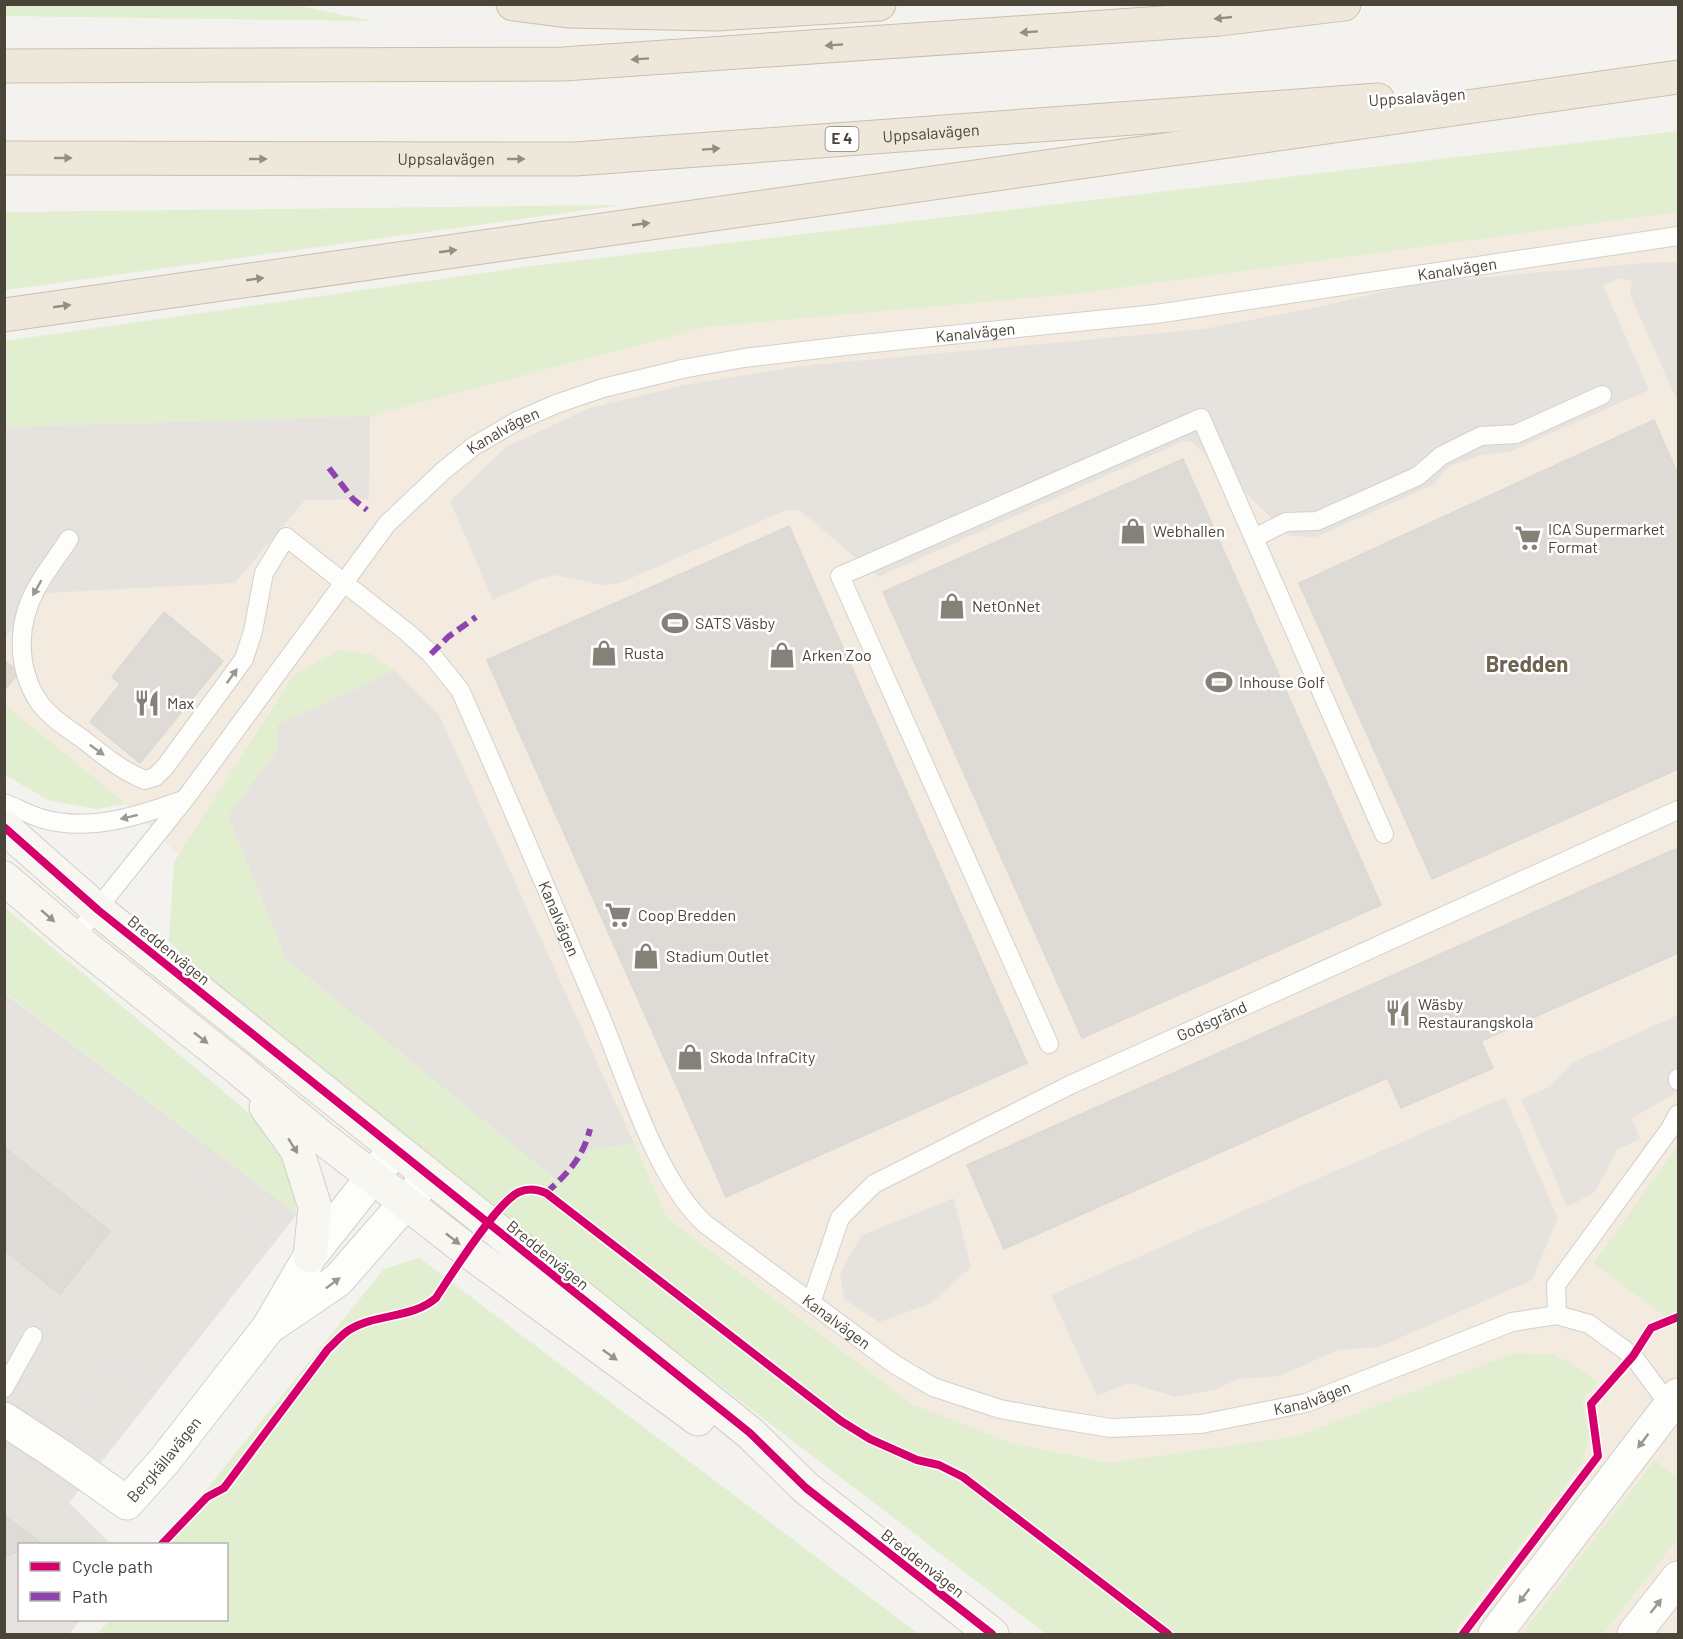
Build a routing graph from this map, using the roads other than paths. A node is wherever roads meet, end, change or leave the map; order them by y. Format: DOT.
graph roads {
  1 [pos="513,4"];
  2 [pos="879,4"];
  3 [pos="1344,4"];
  4 [pos="4,66"];
  5 [pos="1678,77"];
  6 [pos="4,158"];
  7 [pos="1678,236"];
  8 [pos="4,315"];
  9 [pos="1602,395"];
  10 [pos="1254,538"];
  11 [pos="69,540"];
  12 [pos="343,582"];
  13 [pos="184,799"];
  14 [pos="4,803"];
  15 [pos="1678,810"];
  16 [pos="4,827"];
  17 [pos="1384,834"];
  18 [pos="4,878"];
  19 [pos="98,910"];
  20 [pos="74,938"];
  21 [pos="1049,1044"];
  22 [pos="234,1065"];
  23 [pos="1678,1114"];
  24 [pos="394,1149"];
  25 [pos="373,1176"];
  26 [pos="429,1176"];
  27 [pos="407,1203"];
  28 [pos="310,1256"];
  29 [pos="811,1303"];
  30 [pos="1557,1316"];
  31 [pos="268,1328"];
  32 [pos="33,1336"];
  33 [pos="4,1388"];
  34 [pos="1676,1404"];
  35 [pos="4,1419"];
  36 [pos="806,1488"];
  37 [pos="1678,1578"];
  38 [pos="992,1635"];
  39 [pos="1495,1635"];
  40 [pos="1634,1635"];
  1 -- 2 [label="highway"];
  3 -- 4 [label="highway, one-way"];
  6 -- 5 [label="highway, Uppsalavägen / E 4, one-way"];
  8 -- 5 [label="highway, one-way"];
  7 -- 12 [label="lane, Kanalvägen"];
  9 -- 10 [label="lane"];
  10 -- 17 [label="lane"];
  10 -- 21 [label="lane"];
  11 -- 12 [label="lane, one-way"];
  12 -- 13 [label="lane, Kanalvägen"];
  12 -- 29 [label="lane, Kanalvägen"];
  13 -- 14 [label="lane, one-way"];
  13 -- 19 [label="lane, Kanalvägen"];
  15 -- 29 [label="lane, Godsgränd"];
  16 -- 19 [label="street, Breddenvägen"];
  18 -- 20 [label="street, Breddenvägen, one-way"];
  19 -- 20 [label="lane, Kanalvägen"];
  19 -- 24 [label="street, Breddenvägen"];
  20 -- 22 [label="street, Breddenvägen, one-way"];
  22 -- 25 [label="street, Breddenvägen"];
  22 -- 28 [label="street, one-way"];
  23 -- 30 [label="lane"];
  24 -- 25 [label="street, Bergkällavägen"];
  24 -- 26 [label="street, Breddenvägen"];
  25 -- 27 [label="street, Breddenvägen"];
  25 -- 28 [label="street, Bergkällavägen"];
  26 -- 27 [label="street, Bergkällavägen"];
  26 -- 36 [label="street, Breddenvägen"];
  31 -- 27 [label="street, Bergkällavägen, one-way"];
  27 -- 36 [label="street, Breddenvägen, one-way"];
  28 -- 31 [label="street, Bergkällavägen"];
  29 -- 30 [label="lane, Kanalvägen"];
  30 -- 34 [label="lane, Kanalvägen"];
  31 -- 35 [label="street, Bergkällavägen"];
  32 -- 33 [label="lane"];
  34 -- 39 [label="street, Kanalvägen, one-way"];
  36 -- 38 [label="street, Breddenvägen"];
  40 -- 37 [label="street, one-way"];
}
